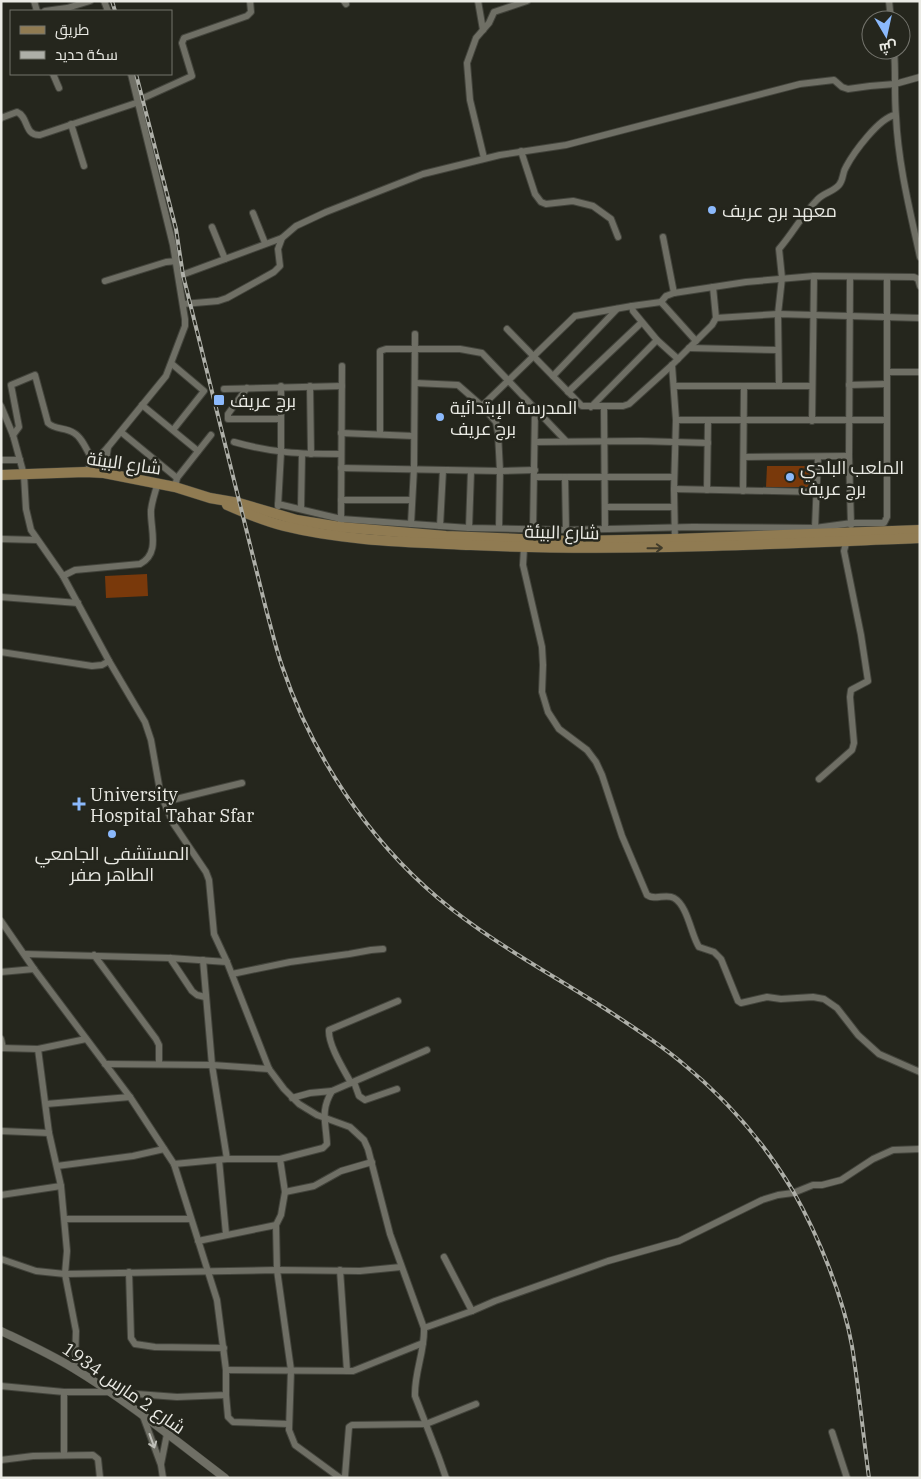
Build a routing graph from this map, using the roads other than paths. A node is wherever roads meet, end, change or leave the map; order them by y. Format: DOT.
graph roads {
  1 [pos="90,1"];
  2 [pos="250,1"];
  3 [pos="478,1"];
  4 [pos="527,1"];
  5 [pos="52,10"];
  6 [pos="483,30"];
  7 [pos="895,60"];
  8 [pos="53,75"];
  9 [pos="132,75"];
  10 [pos="920,77"];
  11 [pos="896,84"];
  12 [pos="59,88"];
  13 [pos="139,101"];
  14 [pos="896,115"];
  15 [pos="1,118"];
  16 [pos="71,124"];
  17 [pos="521,151"];
  18 [pos="484,158"];
  19 [pos="84,166"];
  20 [pos="253,213"];
  21 [pos="212,227"];
  22 [pos="663,236"];
  23 [pos="282,238"];
  24 [pos="618,238"];
  25 [pos="264,243"];
  26 [pos="920,257"];
  27 [pos="225,259"];
  28 [pos="177,261"];
  29 [pos="918,275"];
  30 [pos="179,276"];
  31 [pos="814,276"];
  32 [pos="850,277"];
  33 [pos="782,278"];
  34 [pos="887,278"];
  35 [pos="105,281"];
  36 [pos="920,286"];
  37 [pos="713,287"];
  38 [pos="674,293"];
  39 [pos="661,302"];
  40 [pos="183,304"];
  41 [pos="632,306"];
  42 [pos="617,309"];
  43 [pos="778,314"];
  44 [pos="812,315"];
  45 [pos="849,315"];
  46 [pos="888,317"];
  47 [pos="716,318"];
  48 [pos="920,318"];
  49 [pos="642,323"];
  50 [pos="507,329"];
  51 [pos="415,334"];
  52 [pos="657,340"];
  53 [pos="696,341"];
  54 [pos="688,348"];
  55 [pos="415,349"];
  56 [pos="777,350"];
  57 [pos="534,356"];
  58 [pos="678,359"];
  59 [pos="172,364"];
  60 [pos="672,365"];
  61 [pos="342,366"];
  62 [pos="887,372"];
  63 [pos="920,372"];
  64 [pos="553,376"];
  65 [pos="508,381"];
  66 [pos="415,384"];
  67 [pos="886,384"];
  68 [pos="850,385"];
  69 [pos="280,386"];
  70 [pos="310,386"];
  71 [pos="342,386"];
  72 [pos="674,386"];
  73 [pos="744,386"];
  74 [pos="779,386"];
  75 [pos="811,386"];
  76 [pos="224,388"];
  77 [pos="247,388"];
  78 [pos="568,392"];
  79 [pos="142,405"];
  80 [pos="1,406"];
  81 [pos="482,406"];
  82 [pos="591,406"];
  83 [pos="604,406"];
  84 [pos="535,409"];
  85 [pos="281,419"];
  86 [pos="676,420"];
  87 [pos="708,420"];
  88 [pos="744,420"];
  89 [pos="850,420"];
  90 [pos="886,420"];
  91 [pos="812,421"];
  92 [pos="174,430"];
  93 [pos="121,432"];
  94 [pos="341,433"];
  95 [pos="380,434"];
  96 [pos="13,435"];
  97 [pos="211,435"];
  98 [pos="414,436"];
  99 [pos="566,441"];
  100 [pos="234,442"];
  101 [pos="535,442"];
  102 [pos="604,442"];
  103 [pos="675,442"];
  104 [pos="708,443"];
  105 [pos="108,447"];
  106 [pos="198,451"];
  107 [pos="281,452"];
  108 [pos="302,454"];
  109 [pos="311,454"];
  110 [pos="340,454"];
  111 [pos="849,456"];
  112 [pos="744,457"];
  113 [pos="818,457"];
  114 [pos="1,460"];
  115 [pos="20,460"];
  116 [pos="94,462"];
  117 [pos="341,468"];
  118 [pos="414,468"];
  119 [pos="443,470"];
  120 [pos="471,471"];
  121 [pos="500,471"];
  122 [pos="85,472"];
  123 [pos="104,473"];
  124 [pos="535,474"];
  125 [pos="24,475"];
  126 [pos="1,476"];
  127 [pos="565,476"];
  128 [pos="604,476"];
  129 [pos="674,477"];
  130 [pos="158,483"];
  131 [pos="176,483"];
  132 [pos="674,489"];
  133 [pos="707,490"];
  134 [pos="743,491"];
  135 [pos="817,492"];
  136 [pos="210,498"];
  137 [pos="341,500"];
  138 [pos="412,500"];
  139 [pos="278,504"];
  140 [pos="605,507"];
  141 [pos="674,507"];
  142 [pos="301,509"];
  143 [pos="278,515"];
  144 [pos="411,524"];
  145 [pos="440,526"];
  146 [pos="340,528"];
  147 [pos="469,528"];
  148 [pos="499,528"];
  149 [pos="674,528"];
  150 [pos="815,528"];
  151 [pos="605,529"];
  152 [pos="533,530"];
  153 [pos="566,530"];
  154 [pos="920,530"];
  155 [pos="849,532"];
  156 [pos="920,538"];
  157 [pos="1,539"];
  158 [pos="37,540"];
  159 [pos="675,544"];
  160 [pos="524,548"];
  161 [pos="63,576"];
  162 [pos="1,597"];
  163 [pos="78,603"];
  164 [pos="1,652"];
  165 [pos="109,661"];
  166 [pos="819,779"];
  167 [pos="242,783"];
  168 [pos="164,802"];
  169 [pos="1,921"];
  170 [pos="383,950"];
  171 [pos="25,954"];
  172 [pos="94,955"];
  173 [pos="170,958"];
  174 [pos="203,960"];
  175 [pos="227,962"];
  176 [pos="34,969"];
  177 [pos="1,972"];
  178 [pos="232,974"];
  179 [pos="206,997"];
  180 [pos="398,1001"];
  181 [pos="86,1038"];
  182 [pos="1,1039"];
  183 [pos="2,1048"];
  184 [pos="38,1049"];
  185 [pos="427,1050"];
  186 [pos="159,1063"];
  187 [pos="105,1064"];
  188 [pos="212,1065"];
  189 [pos="269,1069"];
  190 [pos="920,1072"];
  191 [pos="353,1082"];
  192 [pos="397,1089"];
  193 [pos="332,1091"];
  194 [pos="130,1097"];
  195 [pos="292,1098"];
  196 [pos="46,1104"];
  197 [pos="324,1118"];
  198 [pos="1,1131"];
  199 [pos="49,1133"];
  200 [pos="164,1149"];
  201 [pos="920,1149"];
  202 [pos="227,1158"];
  203 [pos="219,1160"];
  204 [pos="280,1160"];
  205 [pos="372,1162"];
  206 [pos="174,1164"];
  207 [pos="57,1166"];
  208 [pos="62,1186"];
  209 [pos="285,1192"];
  210 [pos="1,1195"];
  211 [pos="65,1219"];
  212 [pos="190,1219"];
  213 [pos="276,1225"];
  214 [pos="226,1234"];
  215 [pos="198,1240"];
  216 [pos="444,1257"];
  217 [pos="1,1259"];
  218 [pos="401,1267"];
  219 [pos="277,1270"];
  220 [pos="340,1270"];
  221 [pos="208,1271"];
  222 [pos="129,1272"];
  223 [pos="65,1274"];
  224 [pos="472,1311"];
  225 [pos="424,1328"];
  226 [pos="1,1332"];
  227 [pos="423,1342"];
  228 [pos="224,1348"];
  229 [pos="73,1367"];
  230 [pos="226,1370"];
  231 [pos="291,1370"];
  232 [pos="347,1371"];
  233 [pos="1,1386"];
  234 [pos="64,1392"];
  235 [pos="110,1392"];
  236 [pos="226,1395"];
  237 [pos="476,1404"];
  238 [pos="142,1416"];
  239 [pos="288,1424"];
  240 [pos="426,1424"];
  241 [pos="832,1432"];
  242 [pos="167,1434"];
  243 [pos="64,1455"];
  244 [pos="1,1460"];
  245 [pos="161,1466"];
  246 [pos="100,1478"];
  247 [pos="163,1478"];
  248 [pos="225,1478"];
  249 [pos="341,1478"];
  250 [pos="446,1478"];
  251 [pos="847,1478"];
  1 -- 5 [label="street"];
  2 -- 13 [label="street"];
  3 -- 6 [label="street"];
  4 -- 6 [label="street"];
  6 -- 18 [label="street"];
  7 -- 11 [label="street"];
  8 -- 12 [label="street"];
  9 -- 13 [label="street"];
  10 -- 11 [label="street"];
  11 -- 14 [label="street"];
  11 -- 17 [label="street"];
  13 -- 16 [label="street"];
  13 -- 28 [label="street"];
  14 -- 26 [label="street"];
  14 -- 33 [label="street"];
  15 -- 16 [label="street"];
  16 -- 19 [label="street"];
  17 -- 18 [label="street"];
  17 -- 24 [label="street"];
  18 -- 23 [label="street"];
  20 -- 25 [label="street"];
  21 -- 27 [label="street"];
  22 -- 38 [label="street"];
  23 -- 25 [label="street"];
  23 -- 40 [label="street"];
  25 -- 27 [label="street"];
  27 -- 30 [label="street"];
  28 -- 30 [label="street"];
  28 -- 35 [label="street"];
  29 -- 34 [label="street"];
  29 -- 36 [label="street"];
  30 -- 40 [label="street"];
  31 -- 32 [label="street"];
  31 -- 33 [label="street"];
  31 -- 44 [label="street"];
  32 -- 34 [label="street"];
  32 -- 45 [label="street"];
  33 -- 37 [label="street"];
  33 -- 43 [label="street"];
  34 -- 46 [label="street"];
  37 -- 38 [label="street"];
  37 -- 47 [label="street"];
  38 -- 39 [label="street"];
  39 -- 41 [label="street"];
  39 -- 53 [label="street"];
  40 -- 59 [label="street"];
  41 -- 42 [label="street"];
  41 -- 49 [label="street"];
  42 -- 57 [label="street"];
  42 -- 64 [label="street"];
  43 -- 44 [label="street"];
  43 -- 47 [label="street"];
  43 -- 56 [label="street"];
  44 -- 45 [label="street"];
  44 -- 75 [label="street"];
  45 -- 46 [label="street"];
  45 -- 68 [label="street"];
  46 -- 48 [label="street"];
  46 -- 62 [label="street"];
  47 -- 53 [label="street"];
  49 -- 52 [label="street"];
  49 -- 78 [label="street"];
  50 -- 57 [label="street"];
  51 -- 55 [label="street"];
  52 -- 58 [label="street"];
  52 -- 82 [label="street"];
  53 -- 54 [label="street"];
  54 -- 56 [label="street"];
  54 -- 58 [label="street"];
  55 -- 65 [label="street"];
  55 -- 66 [label="street"];
  55 -- 95 [label="street"];
  56 -- 74 [label="street"];
  57 -- 64 [label="street"];
  57 -- 65 [label="street"];
  58 -- 60 [label="street"];
  59 -- 79 [label="street"];
  59 -- 92 [label="street"];
  60 -- 72 [label="street"];
  60 -- 83 [label="street"];
  61 -- 71 [label="street"];
  62 -- 63 [label="street"];
  62 -- 67 [label="street"];
  64 -- 78 [label="street"];
  65 -- 81 [label="street"];
  65 -- 84 [label="street"];
  66 -- 81 [label="street"];
  66 -- 98 [label="street"];
  67 -- 68 [label="street"];
  67 -- 90 [label="street"];
  68 -- 89 [label="street"];
  69 -- 70 [label="street"];
  69 -- 77 [label="street"];
  69 -- 85 [label="street"];
  70 -- 71 [label="street"];
  70 -- 109 [label="street"];
  71 -- 94 [label="street"];
  72 -- 73 [label="street"];
  72 -- 86 [label="street"];
  73 -- 74 [label="street"];
  73 -- 88 [label="street"];
  74 -- 75 [label="street"];
  75 -- 91 [label="street"];
  76 -- 77 [label="street"];
  77 -- 85 [label="street"];
  78 -- 82 [label="street"];
  79 -- 92 [label="street"];
  79 -- 93 [label="street"];
  80 -- 96 [label="street"];
  81 -- 121 [label="street"];
  82 -- 83 [label="street"];
  83 -- 102 [label="street"];
  84 -- 99 [label="street"];
  84 -- 101 [label="street"];
  85 -- 107 [label="street"];
  86 -- 87 [label="street"];
  86 -- 103 [label="street"];
  87 -- 88 [label="street"];
  87 -- 104 [label="street"];
  88 -- 91 [label="street"];
  88 -- 112 [label="street"];
  89 -- 90 [label="street"];
  89 -- 91 [label="street"];
  89 -- 111 [label="street"];
  90 -- 155 [label="street"];
  92 -- 106 [label="street"];
  93 -- 105 [label="street"];
  93 -- 131 [label="street"];
  94 -- 95 [label="street"];
  94 -- 110 [label="street"];
  95 -- 98 [label="street"];
  96 -- 115 [label="street"];
  96 -- 116 [label="street"];
  97 -- 106 [label="street"];
  98 -- 118 [label="street"];
  99 -- 101 [label="street"];
  99 -- 102 [label="street"];
  100 -- 107 [label="street"];
  101 -- 124 [label="street"];
  102 -- 103 [label="street"];
  102 -- 128 [label="street"];
  103 -- 104 [label="street"];
  103 -- 129 [label="street"];
  104 -- 133 [label="street"];
  105 -- 116 [label="street"];
  105 -- 123 [label="street"];
  106 -- 131 [label="street"];
  107 -- 108 [label="street"];
  107 -- 139 [label="street"];
  108 -- 109 [label="street"];
  108 -- 142 [label="street"];
  109 -- 110 [label="street"];
  110 -- 117 [label="street"];
  111 -- 113 [label="street"];
  111 -- 155 [label="street"];
  112 -- 113 [label="street"];
  112 -- 134 [label="street"];
  113 -- 135 [label="street"];
  114 -- 115 [label="street"];
  115 -- 125 [label="street"];
  116 -- 122 [label="street"];
  117 -- 118 [label="street"];
  117 -- 137 [label="street"];
  118 -- 119 [label="street"];
  118 -- 138 [label="street"];
  119 -- 120 [label="street"];
  119 -- 145 [label="street"];
  120 -- 121 [label="street"];
  120 -- 147 [label="street"];
  121 -- 124 [label="street"];
  121 -- 148 [label="street"];
  122 -- 123 [label="main road, شارع البيئة"];
  122 -- 125 [label="main road, شارع البيئة"];
  123 -- 130 [label="main road, شارع البيئة"];
  124 -- 127 [label="street"];
  124 -- 152 [label="street"];
  125 -- 126 [label="main road, شارع البيئة"];
  125 -- 158 [label="street"];
  127 -- 128 [label="street"];
  127 -- 153 [label="street"];
  128 -- 129 [label="street"];
  128 -- 140 [label="street"];
  129 -- 132 [label="street"];
  130 -- 131 [label="main road, شارع البيئة"];
  130 -- 161 [label="street"];
  131 -- 136 [label="main road, شارع البيئة"];
  132 -- 133 [label="street"];
  132 -- 141 [label="street"];
  133 -- 134 [label="street"];
  134 -- 135 [label="street"];
  135 -- 150 [label="street"];
  136 -- 143 [label="main road, شارع البيئة"];
  136 -- 146 [label="main road, شارع البيئة"];
  137 -- 138 [label="street"];
  137 -- 146 [label="street"];
  138 -- 144 [label="street"];
  139 -- 142 [label="street"];
  139 -- 143 [label="street"];
  140 -- 141 [label="street"];
  140 -- 151 [label="street"];
  141 -- 149 [label="street"];
  142 -- 146 [label="street"];
  143 -- 146 [label="main road, شارع البيئة"];
  144 -- 145 [label="street"];
  144 -- 146 [label="street"];
  145 -- 147 [label="street"];
  146 -- 159 [label="main road, شارع البيئة"];
  146 -- 160 [label="main road, شارع البيئة"];
  147 -- 148 [label="street"];
  148 -- 152 [label="street"];
  149 -- 150 [label="street"];
  149 -- 151 [label="street"];
  149 -- 159 [label="street"];
  150 -- 155 [label="street"];
  151 -- 153 [label="street"];
  152 -- 153 [label="street"];
  154 -- 155 [label="main road, شارع البيئة"];
  155 -- 156 [label="main road, شارع البيئة"];
  155 -- 159 [label="main road, شارع البيئة"];
  155 -- 166 [label="street"];
  157 -- 158 [label="street"];
  158 -- 161 [label="street"];
  160 -- 159 [label="main road, شارع البيئة, one-way"];
  160 -- 190 [label="street"];
  161 -- 163 [label="street"];
  162 -- 163 [label="street"];
  163 -- 165 [label="street"];
  164 -- 165 [label="street"];
  165 -- 168 [label="street"];
  167 -- 168 [label="street"];
  168 -- 175 [label="street"];
  169 -- 171 [label="street"];
  170 -- 178 [label="street"];
  171 -- 172 [label="street"];
  171 -- 176 [label="street"];
  172 -- 173 [label="street"];
  172 -- 186 [label="street"];
  173 -- 174 [label="street"];
  173 -- 179 [label="street"];
  174 -- 175 [label="street"];
  174 -- 179 [label="street"];
  175 -- 178 [label="street"];
  176 -- 177 [label="street"];
  176 -- 181 [label="street"];
  178 -- 189 [label="street"];
  179 -- 188 [label="street"];
  180 -- 191 [label="street"];
  181 -- 184 [label="street"];
  181 -- 187 [label="street"];
  182 -- 183 [label="street"];
  183 -- 184 [label="street"];
  184 -- 196 [label="street"];
  185 -- 191 [label="street"];
  186 -- 187 [label="street"];
  186 -- 188 [label="street"];
  187 -- 194 [label="street"];
  188 -- 189 [label="street"];
  188 -- 202 [label="street"];
  189 -- 195 [label="street"];
  191 -- 192 [label="street"];
  191 -- 193 [label="street"];
  193 -- 195 [label="street"];
  193 -- 197 [label="street"];
  194 -- 196 [label="street"];
  194 -- 200 [label="street"];
  195 -- 197 [label="street"];
  196 -- 199 [label="street"];
  197 -- 204 [label="street"];
  197 -- 205 [label="street"];
  198 -- 199 [label="street"];
  199 -- 207 [label="street"];
  200 -- 206 [label="street"];
  200 -- 207 [label="street"];
  201 -- 224 [label="street"];
  202 -- 203 [label="street"];
  202 -- 204 [label="street"];
  203 -- 206 [label="street"];
  203 -- 214 [label="street"];
  204 -- 209 [label="street"];
  205 -- 209 [label="street"];
  205 -- 218 [label="street"];
  206 -- 212 [label="street"];
  207 -- 208 [label="street"];
  208 -- 210 [label="street"];
  208 -- 211 [label="street"];
  209 -- 213 [label="street"];
  211 -- 212 [label="street"];
  211 -- 223 [label="street"];
  212 -- 215 [label="street"];
  213 -- 214 [label="street"];
  213 -- 219 [label="street"];
  214 -- 215 [label="street"];
  215 -- 221 [label="street"];
  216 -- 224 [label="street"];
  217 -- 223 [label="street"];
  218 -- 220 [label="street"];
  218 -- 225 [label="street"];
  219 -- 220 [label="street"];
  219 -- 221 [label="street"];
  219 -- 231 [label="street"];
  220 -- 232 [label="street"];
  221 -- 222 [label="street"];
  221 -- 228 [label="street"];
  222 -- 223 [label="street"];
  222 -- 228 [label="street"];
  223 -- 229 [label="street"];
  224 -- 225 [label="street"];
  225 -- 227 [label="street"];
  226 -- 229 [label="street, شارع 2 مارس 1934"];
  227 -- 232 [label="street"];
  227 -- 240 [label="street"];
  228 -- 230 [label="street"];
  229 -- 235 [label="street, شارع 2 مارس 1934"];
  230 -- 231 [label="street"];
  230 -- 236 [label="street"];
  231 -- 232 [label="street"];
  231 -- 239 [label="street"];
  233 -- 234 [label="street"];
  234 -- 235 [label="street"];
  234 -- 243 [label="street"];
  235 -- 236 [label="street"];
  235 -- 238 [label="street, شارع 2 مارس 1934"];
  236 -- 239 [label="street"];
  237 -- 240 [label="street"];
  238 -- 242 [label="street, شارع 2 مارس 1934"];
  238 -- 245 [label="street, one-way"];
  239 -- 249 [label="street"];
  240 -- 249 [label="street"];
  240 -- 250 [label="street"];
  241 -- 251 [label="street"];
  242 -- 245 [label="street"];
  242 -- 248 [label="street, شارع 2 مارس 1934"];
  243 -- 244 [label="street"];
  243 -- 246 [label="street"];
  245 -- 247 [label="street"];
}
